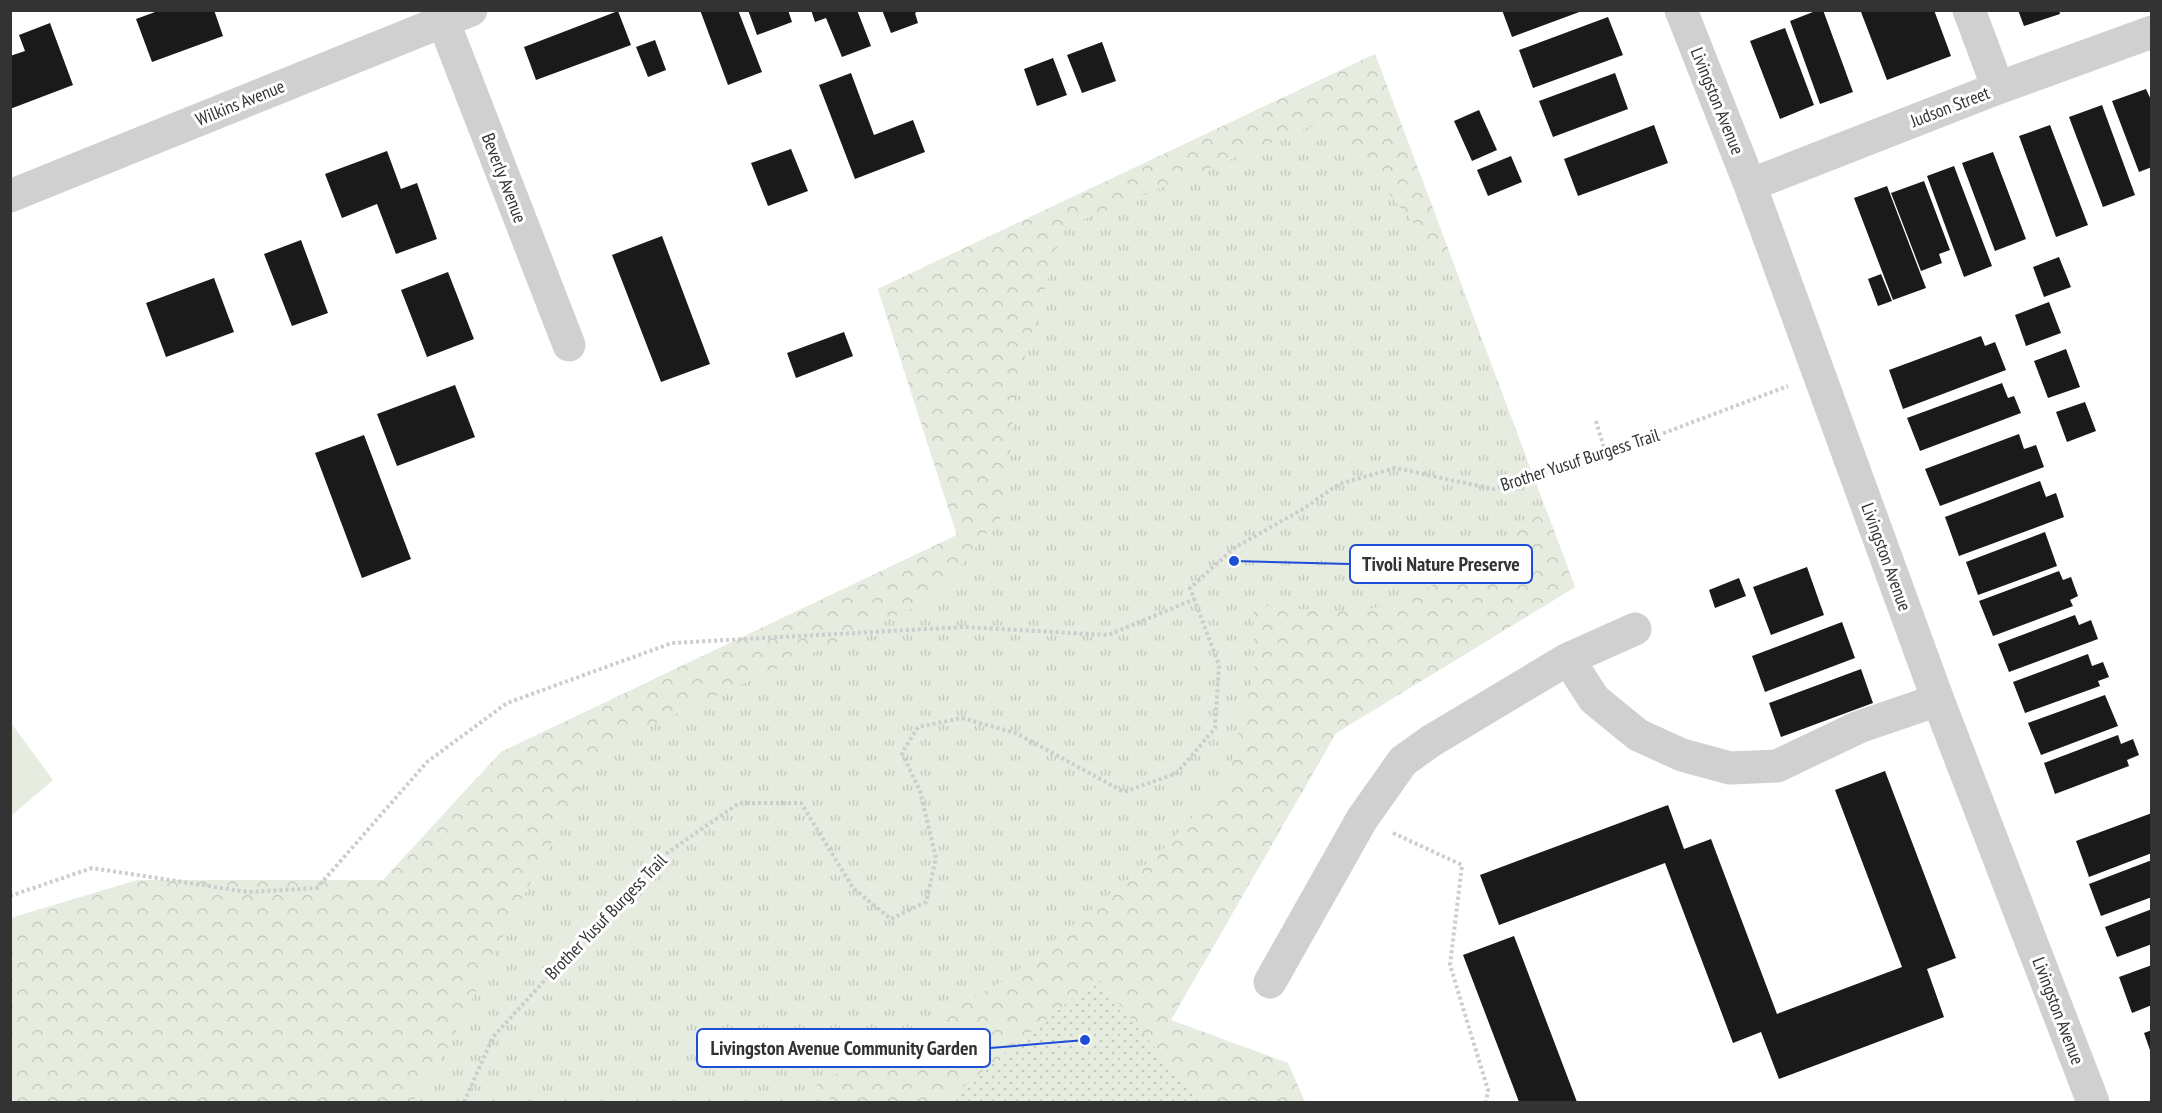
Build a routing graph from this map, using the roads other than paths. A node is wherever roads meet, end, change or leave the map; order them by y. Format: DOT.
graph roads {
  1 [pos="1681,10"];
  2 [pos="1969,10"];
  3 [pos="451,14"];
  4 [pos="2151,32"];
  5 [pos="1998,88"];
  6 [pos="1750,185"];
  7 [pos="10,196"];
  8 [pos="569,345"];
  9 [pos="1635,629"];
  10 [pos="1568,659"];
  11 [pos="1938,700"];
  12 [pos="1270,982"];
  13 [pos="2093,1102"];
  1 -- 6 [label="street, Livingston Avenue"];
  2 -- 5 [label="street"];
  3 -- 7 [label="street, Wilkins Avenue"];
  3 -- 8 [label="street, Beverly Avenue"];
  4 -- 5 [label="street, Judson Street"];
  5 -- 6 [label="street, Judson Street"];
  6 -- 11 [label="street, Livingston Avenue"];
  9 -- 10 [label="street"];
  10 -- 11 [label="street"];
  10 -- 12 [label="street"];
  11 -- 13 [label="street, Livingston Avenue"];
}
